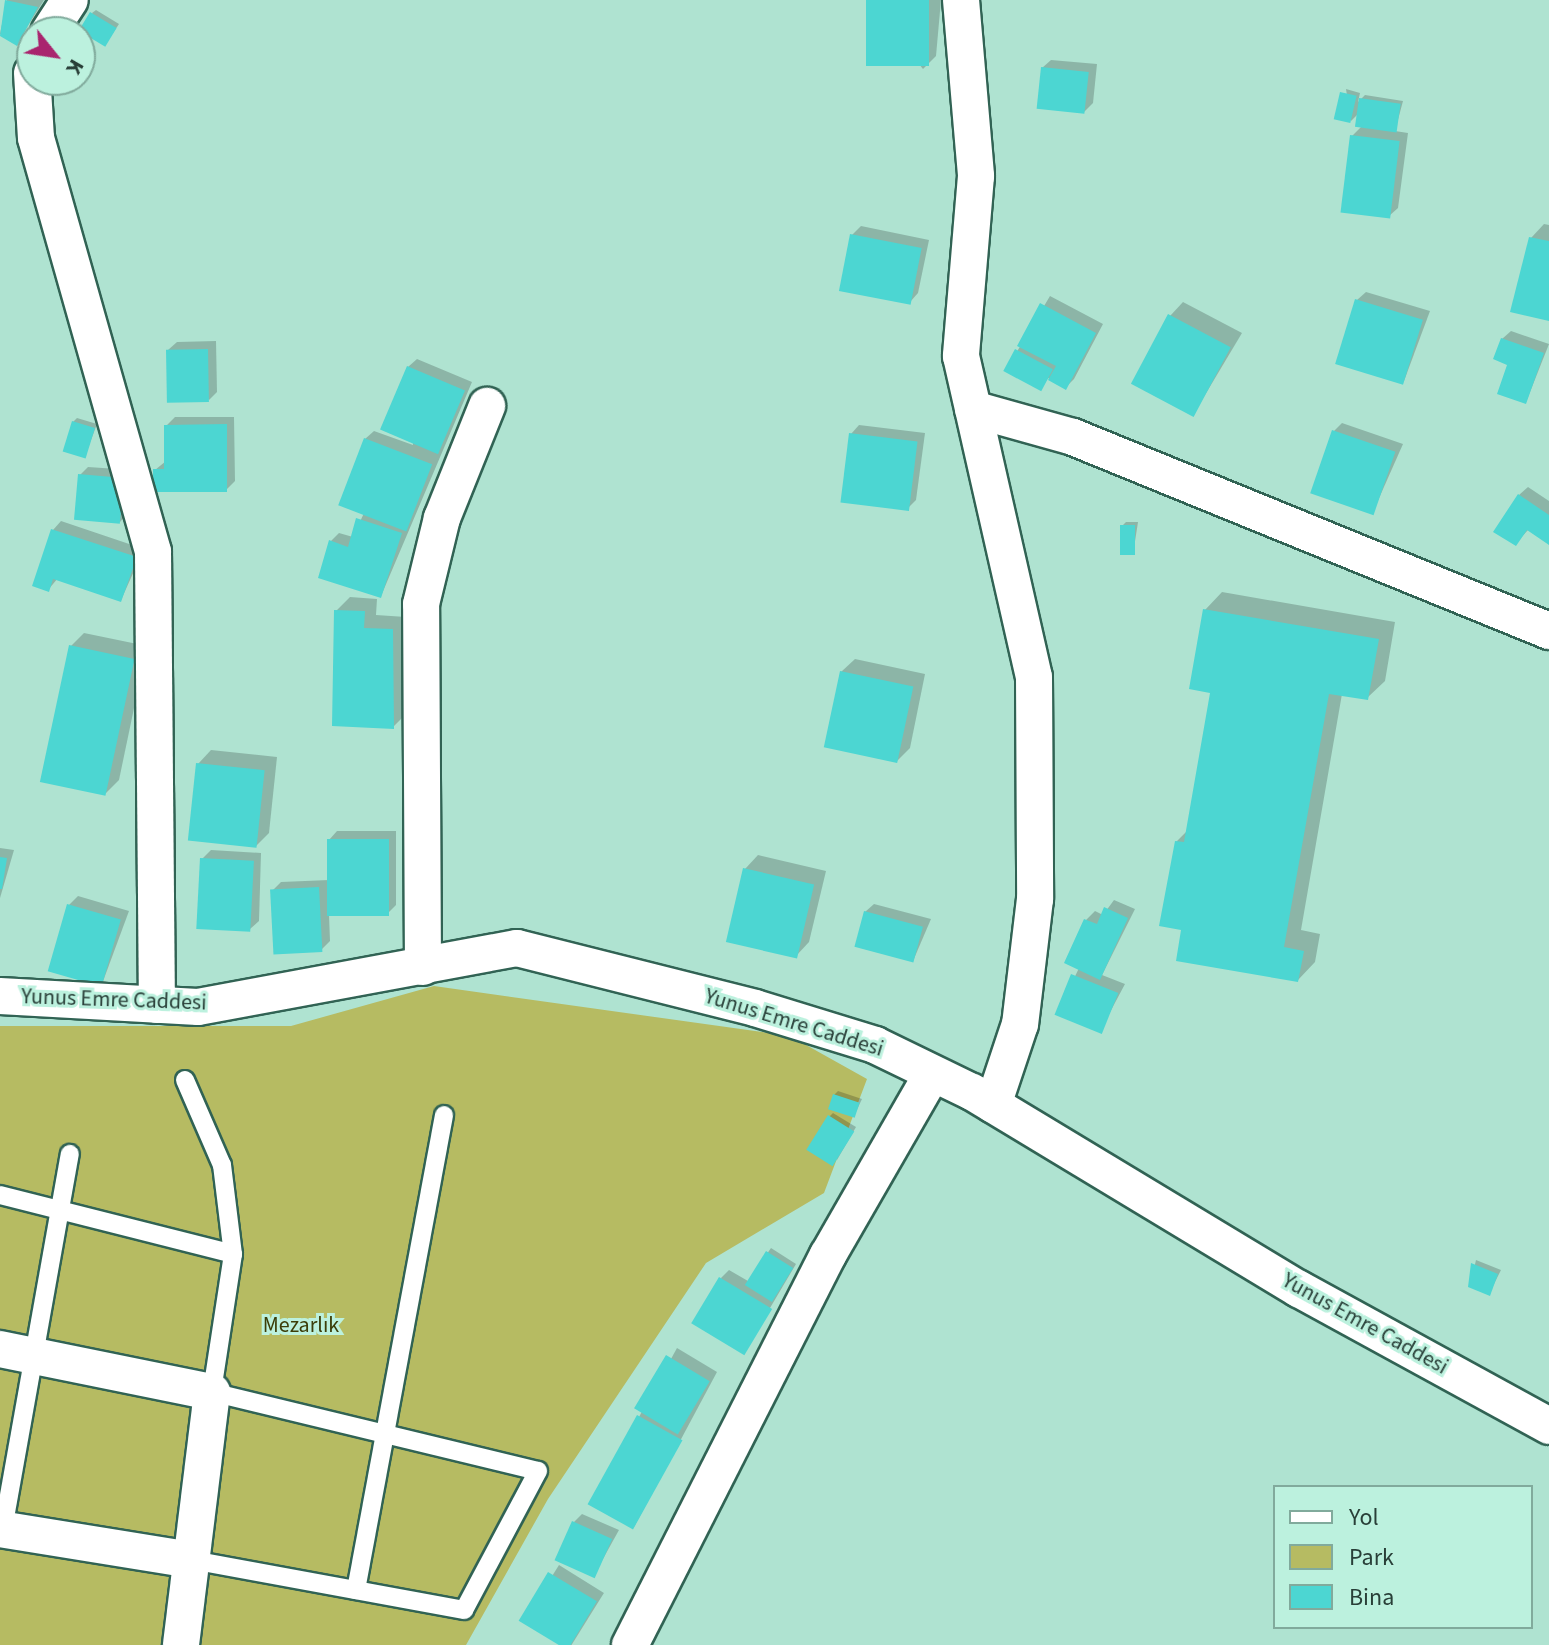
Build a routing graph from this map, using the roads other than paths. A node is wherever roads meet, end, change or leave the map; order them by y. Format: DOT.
graph roads {
  1 [pos="961,0"];
  2 [pos="33,96"];
  3 [pos="487,406"];
  4 [pos="973,409"];
  5 [pos="1549,631"];
  6 [pos="423,967"];
  7 [pos="0,996"];
  8 [pos="157,1005"];
  9 [pos="932,1074"];
  10 [pos="185,1080"];
  11 [pos="993,1105"];
  12 [pos="444,1115"];
  13 [pos="70,1154"];
  14 [pos="0,1195"];
  15 [pos="60,1210"];
  16 [pos="233,1254"];
  17 [pos="17,1352"];
  18 [pos="212,1392"];
  19 [pos="1549,1426"];
  20 [pos="389,1435"];
  21 [pos="2,1529"];
  22 [pos="191,1560"];
  23 [pos="356,1590"];
  24 [pos="659,1595"];
  25 [pos="181,1645"];
  26 [pos="630,1645"];
  27 [pos="657,1645"];
  1 -- 4 [label="street"];
  2 -- 8 [label="street"];
  3 -- 6 [label="street"];
  4 -- 5 [label="street"];
  4 -- 11 [label="street"];
  6 -- 8 [label="street, Yunus Emre Caddesi"];
  6 -- 9 [label="street, Yunus Emre Caddesi"];
  7 -- 8 [label="street, Yunus Emre Caddesi"];
  9 -- 11 [label="street, Yunus Emre Caddesi"];
  9 -- 24 [label="street"];
  10 -- 16 [label="lane"];
  11 -- 19 [label="street, Yunus Emre Caddesi"];
  12 -- 20 [label="lane"];
  13 -- 15 [label="lane"];
  14 -- 15 [label="lane"];
  15 -- 16 [label="lane"];
  15 -- 17 [label="lane"];
  16 -- 18 [label="lane"];
  17 -- 18 [label="street"];
  17 -- 21 [label="lane"];
  18 -- 20 [label="lane"];
  18 -- 22 [label="street"];
  20 -- 23 [label="lane"];
  20 -- 23 [label="lane"];
  21 -- 22 [label="street"];
  22 -- 23 [label="lane"];
  22 -- 25 [label="street"];
  24 -- 26 [label="street"];
  24 -- 27 [label="street"];
}
